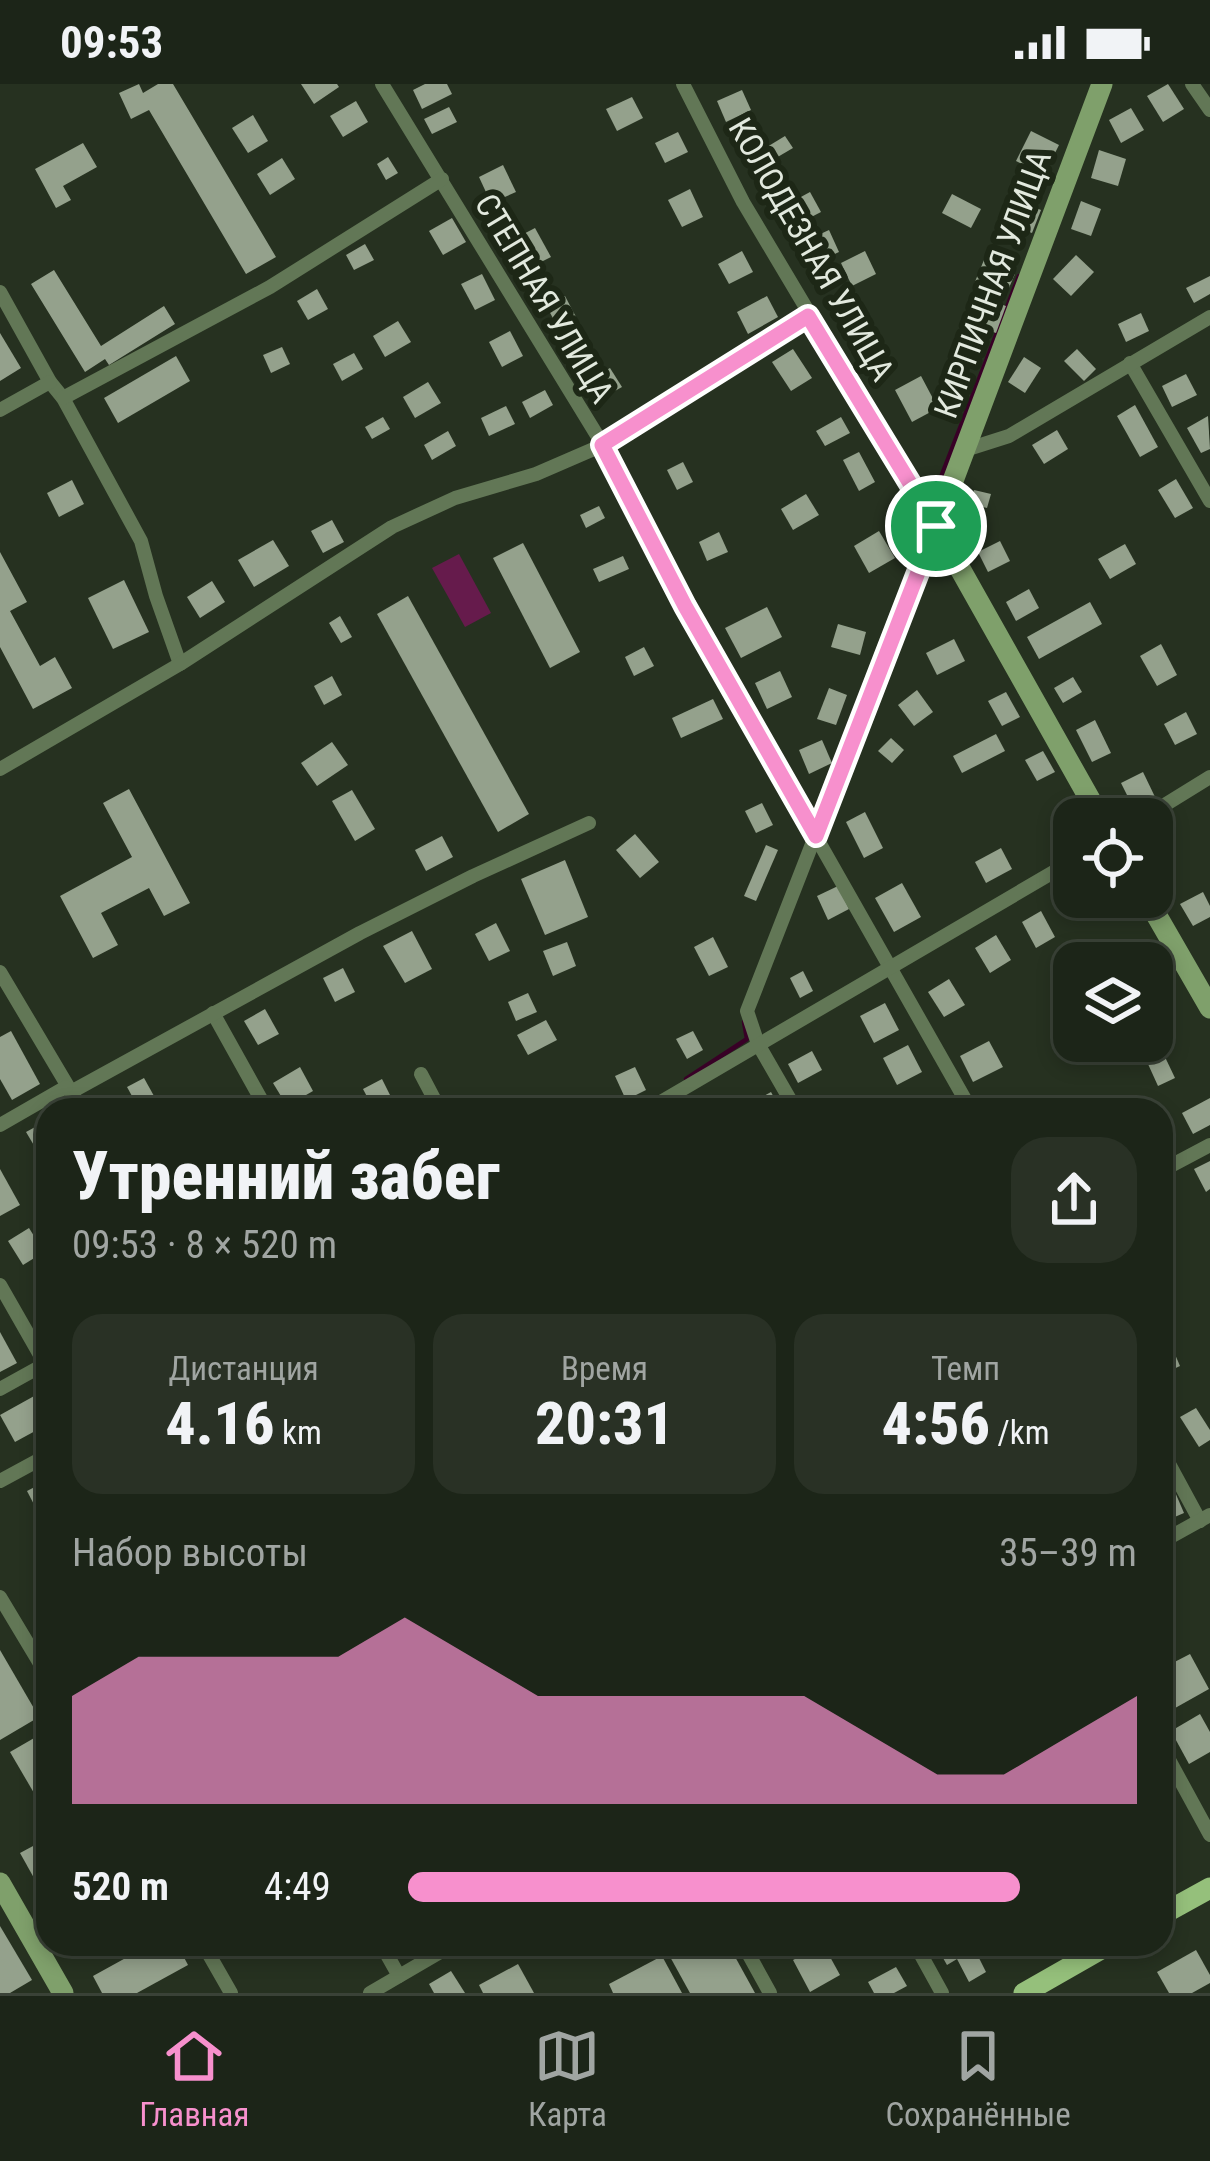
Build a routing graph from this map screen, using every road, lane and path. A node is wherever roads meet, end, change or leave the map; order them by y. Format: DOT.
graph roads {
  1 [pos="382,84"];
  2 [pos="683,84"];
  3 [pos="1102,84"];
  4 [pos="1192,84"];
  5 [pos="1210,110"];
  6 [pos="442,179"];
  7 [pos="0,292"];
  8 [pos="808,316"];
  9 [pos="1210,317"];
  10 [pos="1130,363"];
  11 [pos="50,382"];
  12 [pos="63,398"];
  13 [pos="0,410"];
  14 [pos="602,445"];
  15 [pos="965,450"];
  16 [pos="1210,501"];
  17 [pos="936,526"];
  18 [pos="181,664"];
  19 [pos="0,770"];
  20 [pos="1210,777"];
  21 [pos="1089,798"];
  22 [pos="1173,800"];
  23 [pos="589,823"];
  24 [pos="816,836"];
  25 [pos="1053,872"];
  26 [pos="1158,918"];
  27 [pos="888,967"];
  28 [pos="0,971"];
  29 [pos="1210,1008"];
  30 [pos="213,1013"];
  31 [pos="758,1044"];
  32 [pos="421,1074"];
  33 [pos="69,1090"];
  34 [pos="53,1098"];
  35 [pos="74,1098"];
  36 [pos="260,1098"];
  37 [pos="434,1098"];
  38 [pos="667,1098"];
  39 [pos="789,1098"];
  40 [pos="964,1098"];
  41 [pos="36,1107"];
  42 [pos="0,1125"];
  43 [pos="1210,1145"];
  44 [pos="1173,1165"];
  45 [pos="0,1285"];
  46 [pos="36,1347"];
  47 [pos="36,1371"];
  48 [pos="0,1389"];
  49 [pos="36,1462"];
  50 [pos="1173,1468"];
  51 [pos="0,1481"];
  52 [pos="1205,1518"];
  53 [pos="1173,1535"];
  54 [pos="0,1597"];
  55 [pos="36,1657"];
  56 [pos="1173,1767"];
  57 [pos="1210,1835"];
  58 [pos="0,1883"];
  59 [pos="1210,1888"];
  60 [pos="1173,1909"];
  61 [pos="36,1946"];
  62 [pos="42,1956"];
  63 [pos="209,1956"];
  64 [pos="388,1956"];
  65 [pos="433,1956"];
  66 [pos="750,1956"];
  67 [pos="922,1956"];
  68 [pos="1089,1956"];
  69 [pos="399,1976"];
  70 [pos="63,1993"];
  71 [pos="231,1993"];
  72 [pos="370,1993"];
  73 [pos="770,1993"];
  74 [pos="942,1993"];
  75 [pos="1024,1993"];
  1 -- 6 [label="street, СТЕПНАЯ УЛИЦА"];
  2 -- 8 [label="street, КОЛОДЕЗНАЯ УЛИЦА"];
  3 -- 15 [label="street, КИРПИЧНАЯ УЛИЦА"];
  4 -- 5 [label="street"];
  6 -- 12 [label="street"];
  6 -- 14 [label="street, СТЕПНАЯ УЛИЦА"];
  7 -- 11 [label="street"];
  8 -- 14 [label="street"];
  8 -- 17 [label="street, КОЛОДЕЗНАЯ УЛИЦА"];
  9 -- 10 [label="street"];
  10 -- 15 [label="street"];
  10 -- 16 [label="street"];
  11 -- 12 [label="street"];
  11 -- 13 [label="street"];
  12 -- 18 [label="street"];
  14 -- 18 [label="street"];
  14 -- 24 [label="street, СТЕПНАЯ УЛИЦА"];
  15 -- 17 [label="street, КИРПИЧНАЯ УЛИЦА"];
  17 -- 21 [label="street, КОЛОДЕЗНАЯ УЛИЦА"];
  17 -- 24 [label="street, КИРПИЧНАЯ УЛИЦА"];
  18 -- 19 [label="street"];
  20 -- 22 [label="street"];
  23 -- 30 [label="street"];
  24 -- 27 [label="street, СТЕПНАЯ УЛИЦА"];
  24 -- 31 [label="street, КИРПИЧНАЯ УЛИЦА"];
  25 -- 27 [label="street"];
  26 -- 29 [label="street"];
  27 -- 31 [label="street"];
  27 -- 40 [label="street, СТЕПНАЯ УЛИЦА"];
  28 -- 33 [label="street"];
  30 -- 33 [label="street"];
  30 -- 36 [label="street"];
  31 -- 38 [label="street"];
  31 -- 39 [label="street"];
  32 -- 37 [label="street"];
  33 -- 34 [label="street"];
  33 -- 35 [label="street"];
  41 -- 42 [label="street"];
  43 -- 44 [label="street"];
  45 -- 46 [label="street"];
  47 -- 48 [label="street"];
  49 -- 51 [label="street"];
  50 -- 52 [label="street"];
  52 -- 53 [label="street"];
  54 -- 55 [label="street"];
  56 -- 57 [label="street"];
  58 -- 61 [label="street"];
  59 -- 60 [label="main road"];
  62 -- 70 [label="street"];
  63 -- 71 [label="street"];
  64 -- 69 [label="street"];
  65 -- 69 [label="street"];
  66 -- 73 [label="street"];
  67 -- 74 [label="street"];
  68 -- 75 [label="main road"];
  69 -- 72 [label="street"];
}
